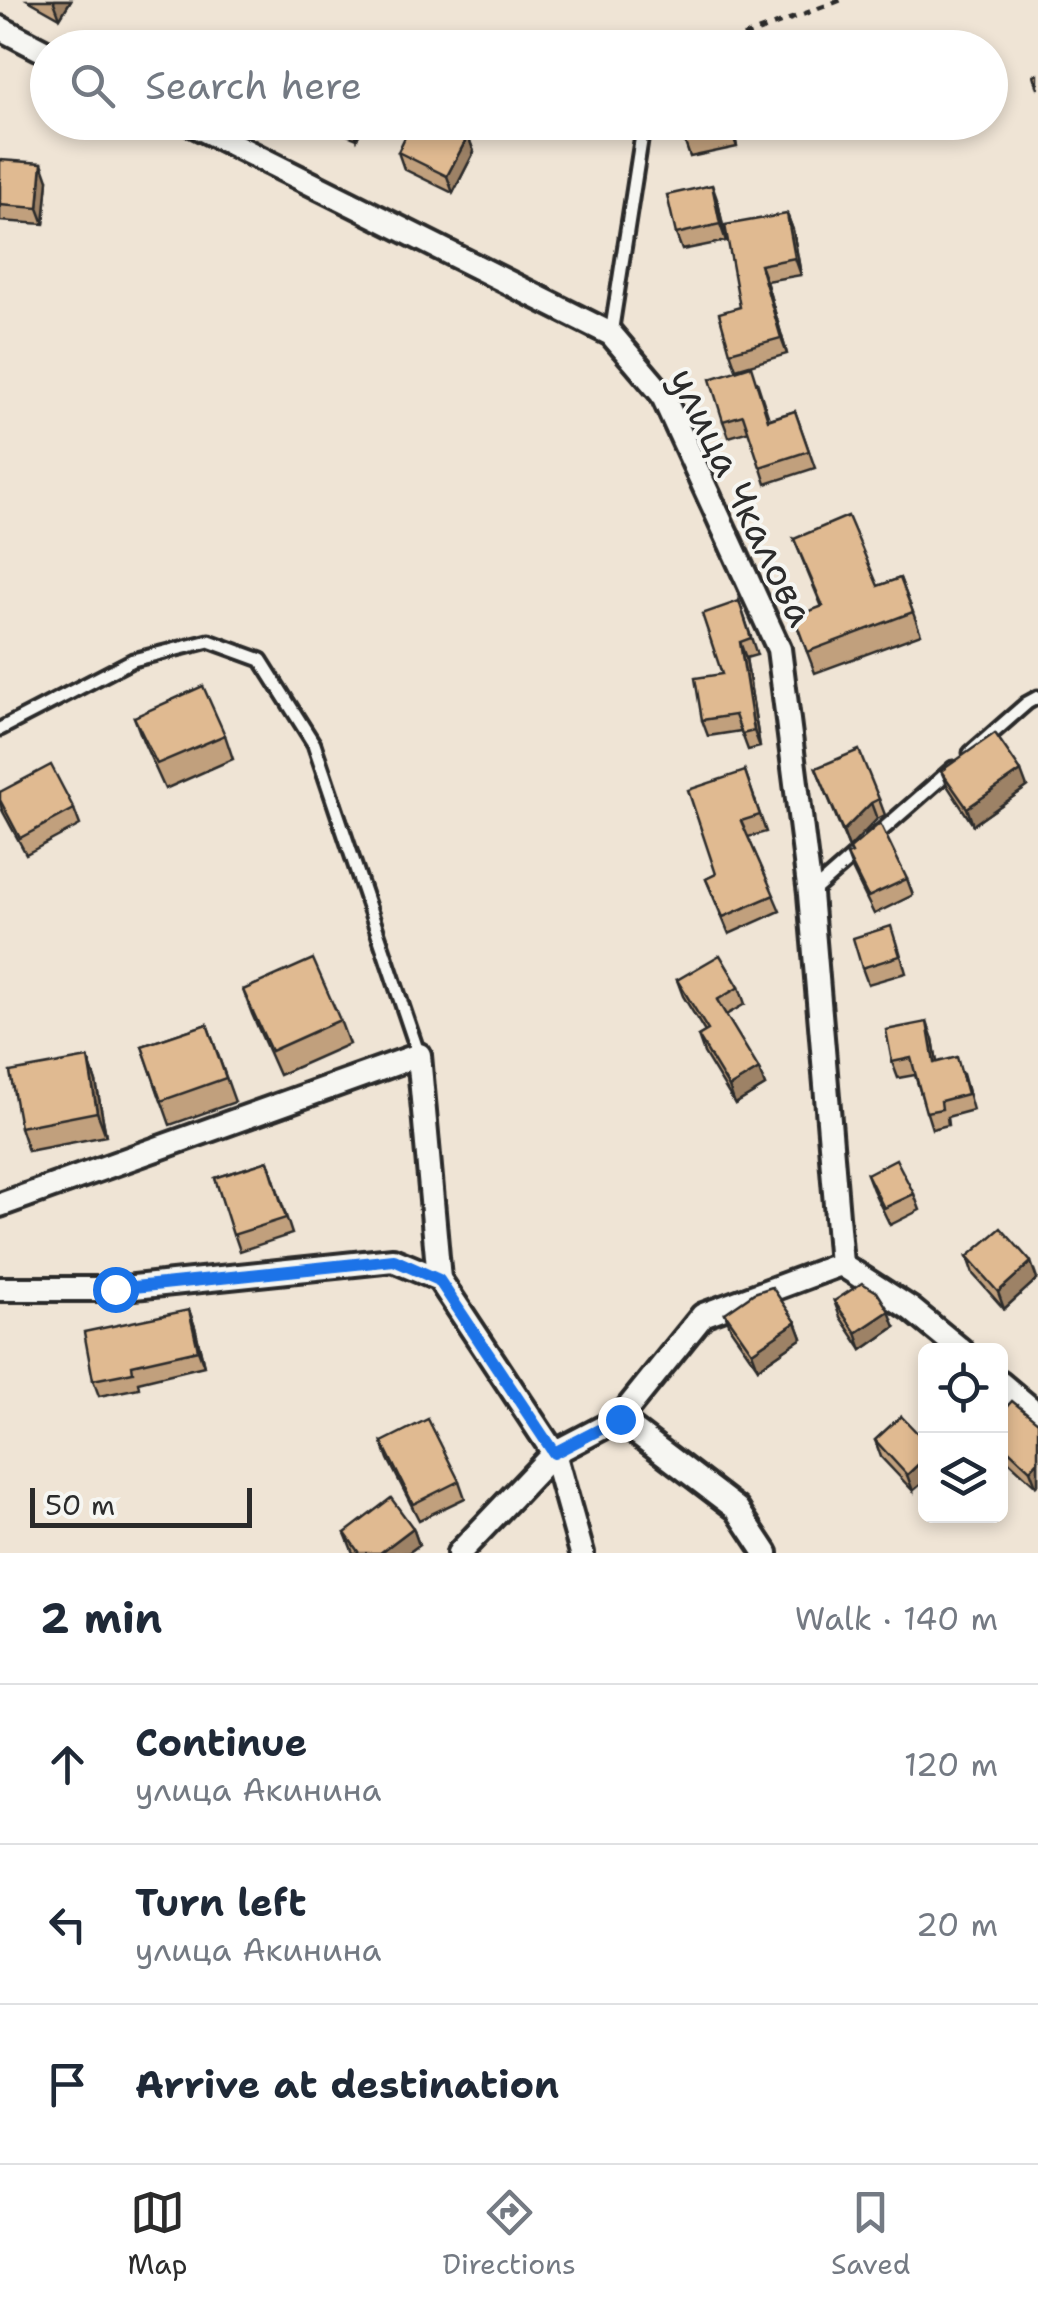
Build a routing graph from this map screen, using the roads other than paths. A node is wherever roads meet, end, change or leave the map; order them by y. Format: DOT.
graph roads {
  1 [pos="3,35"];
  2 [pos="30,46"];
  3 [pos="224,140"];
  4 [pos="641,140"];
  5 [pos="611,334"];
  6 [pos="1038,697"];
  7 [pos="0,729"];
  8 [pos="810,894"];
  9 [pos="419,1055"];
  10 [pos="0,1205"];
  11 [pos="841,1264"];
  12 [pos="439,1280"];
  13 [pos="0,1289"];
  14 [pos="953,1343"];
  15 [pos="1008,1390"];
  16 [pos="1038,1414"];
  17 [pos="620,1419"];
  18 [pos="554,1453"];
  19 [pos="459,1553"];
  20 [pos="582,1553"];
  21 [pos="766,1553"];
  1 -- 2 [label="street"];
  3 -- 5 [label="street, улица Чкалова"];
  4 -- 5 [label="lane"];
  5 -- 8 [label="street, улица Чкалова"];
  6 -- 8 [label="lane"];
  7 -- 9 [label="lane"];
  8 -- 11 [label="street, улица Чкалова"];
  9 -- 10 [label="street"];
  9 -- 12 [label="street"];
  11 -- 14 [label="street"];
  11 -- 17 [label="street"];
  12 -- 13 [label="street"];
  12 -- 18 [label="street"];
  15 -- 16 [label="street"];
  17 -- 18 [label="street"];
  17 -- 21 [label="street"];
  18 -- 19 [label="street"];
  18 -- 20 [label="street"];
}
